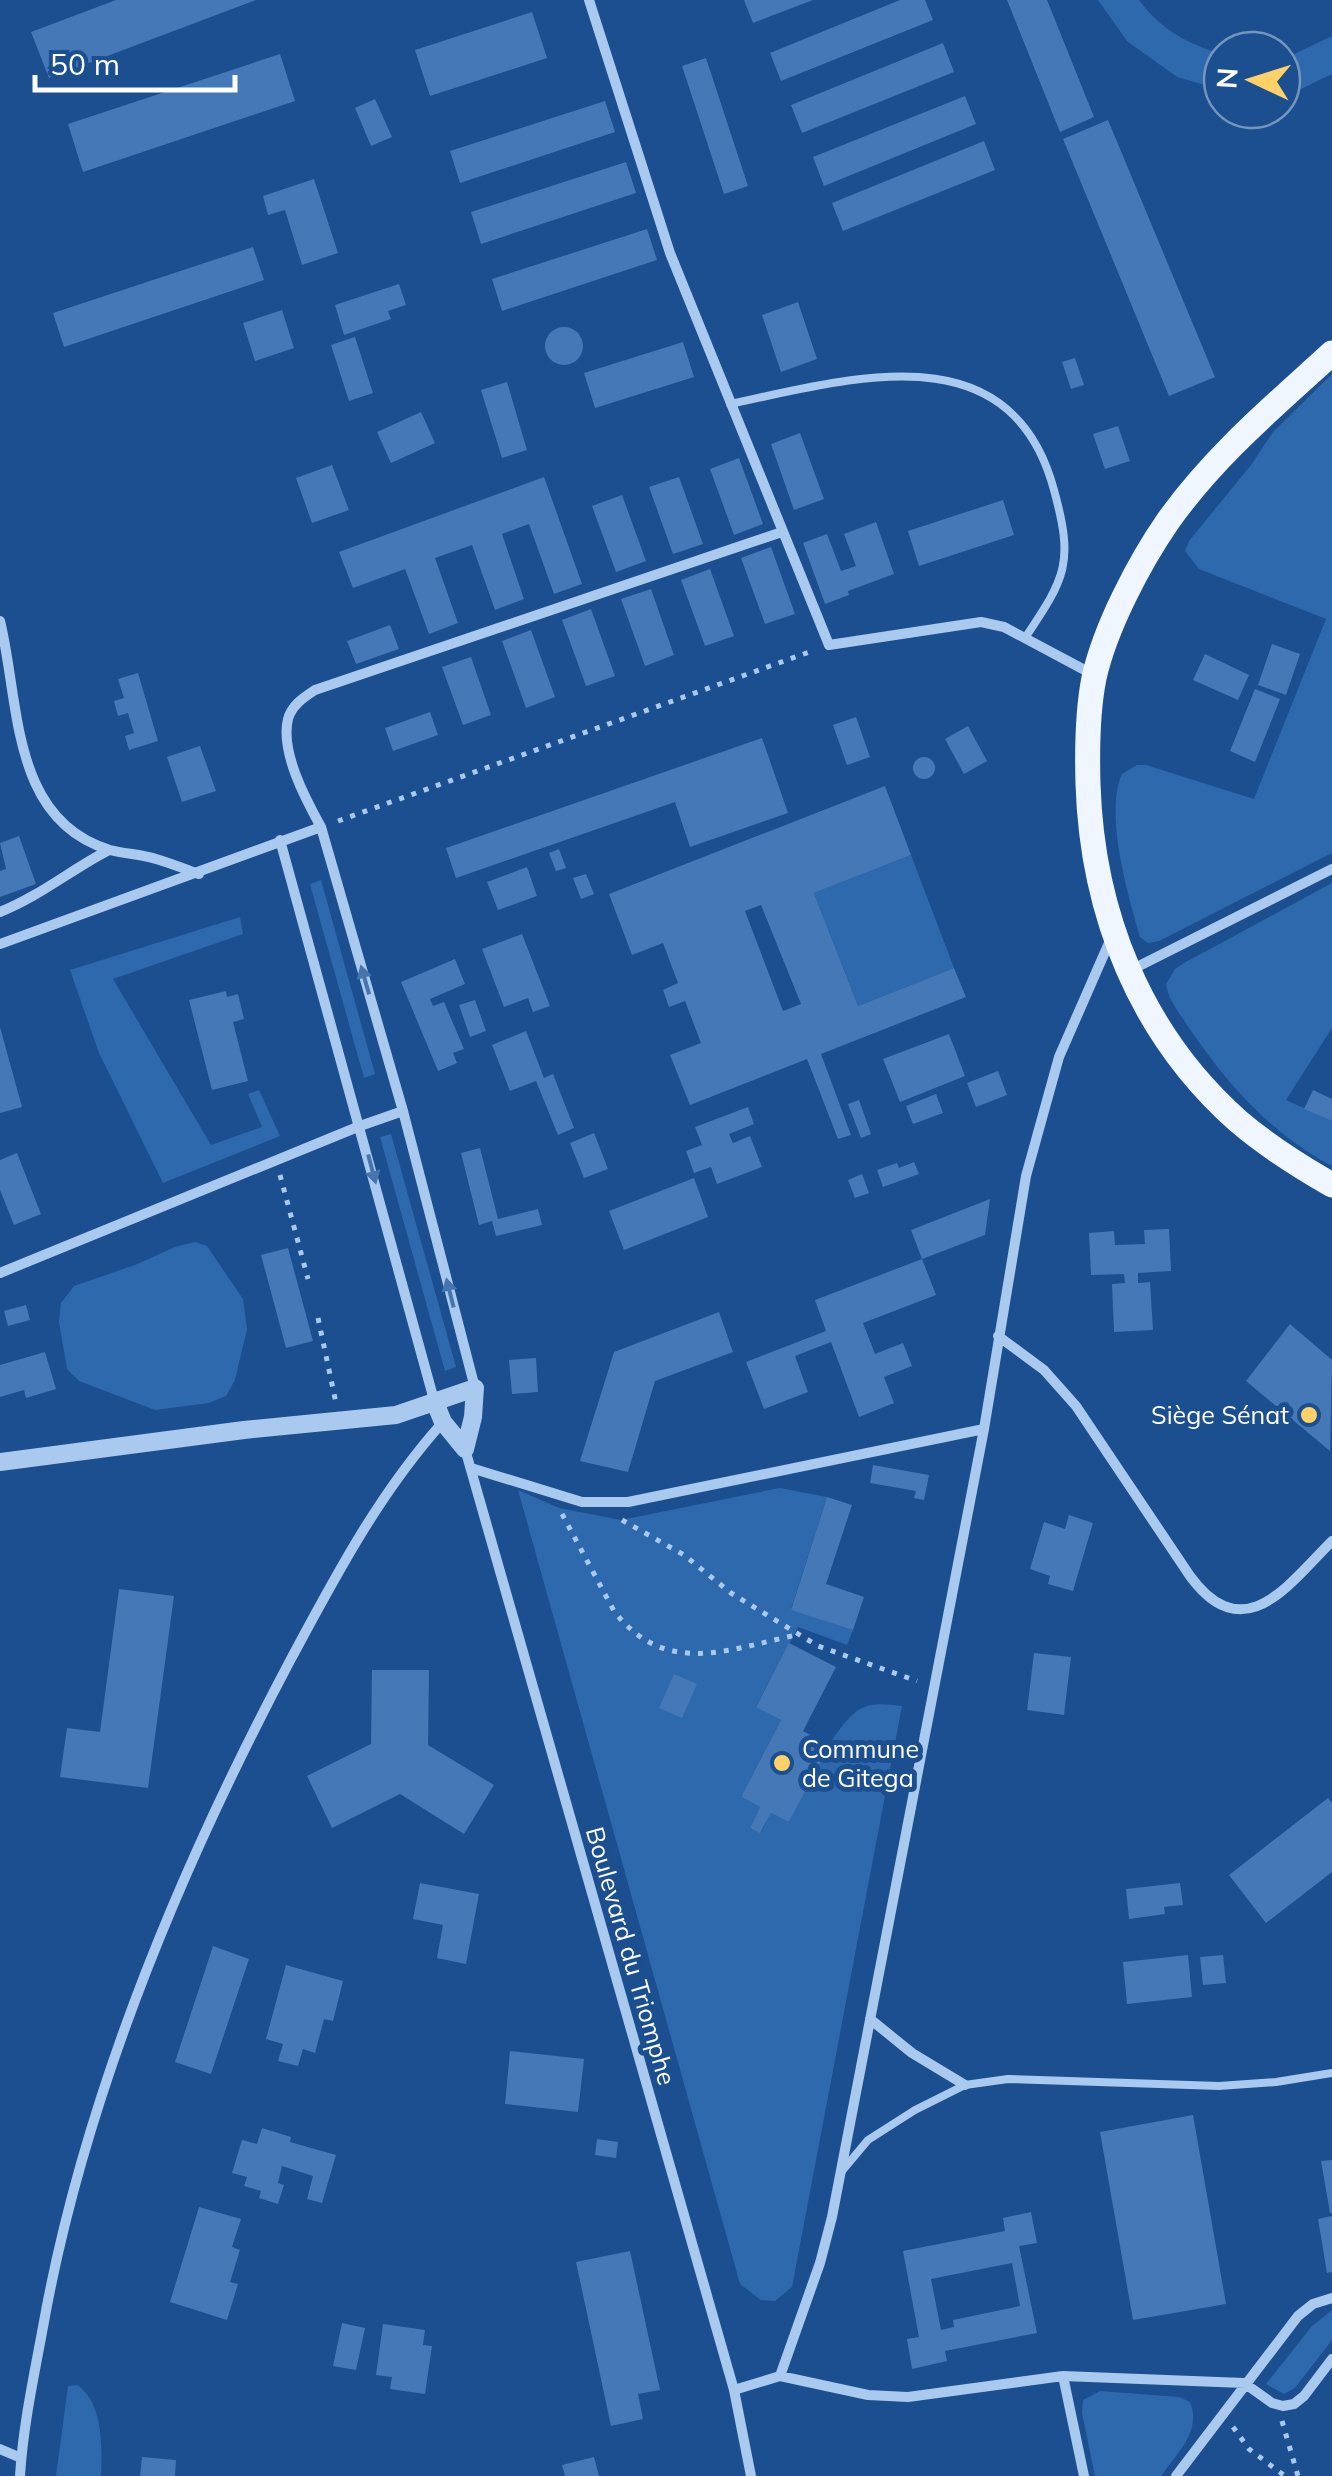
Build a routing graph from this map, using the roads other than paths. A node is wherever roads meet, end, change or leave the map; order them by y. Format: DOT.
graph roads {
  1 [pos="589,0"];
  2 [pos="1332,352"];
  3 [pos="730,404"];
  4 [pos="782,532"];
  5 [pos="0,621"];
  6 [pos="1025,638"];
  7 [pos="1095,676"];
  8 [pos="321,827"];
  9 [pos="280,840"];
  10 [pos="109,850"];
  11 [pos="1332,869"];
  12 [pos="200,874"];
  13 [pos="0,912"];
  14 [pos="1112,935"];
  15 [pos="0,944"];
  16 [pos="1128,972"];
  17 [pos="403,1111"];
  18 [pos="360,1126"];
  19 [pos="1332,1185"];
  20 [pos="0,1273"];
  21 [pos="998,1336"];
  22 [pos="475,1388"];
  23 [pos="434,1400"];
  24 [pos="443,1422"];
  25 [pos="984,1429"];
  26 [pos="465,1449"];
  27 [pos="0,1462"];
  28 [pos="471,1468"];
  29 [pos="1332,1541"];
  30 [pos="870,2019"];
  31 [pos="1332,2073"];
  32 [pos="965,2085"];
  33 [pos="842,2172"];
  34 [pos="1332,2298"];
  35 [pos="1332,2359"];
  36 [pos="780,2376"];
  37 [pos="1063,2376"];
  38 [pos="1244,2383"];
  39 [pos="734,2390"];
  40 [pos="0,2449"];
  41 [pos="21,2458"];
  42 [pos="20,2476"];
  43 [pos="751,2476"];
  44 [pos="1084,2476"];
  45 [pos="1176,2476"];
  1 -- 3 [label="street"];
  2 -- 7 [label="main road"];
  3 -- 4 [label="street"];
  3 -- 6 [label="lane"];
  4 -- 6 [label="street"];
  4 -- 8 [label="street"];
  5 -- 10 [label="street"];
  6 -- 7 [label="street"];
  7 -- 14 [label="main road"];
  8 -- 9 [label="street"];
  17 -- 8 [label="street, one-way"];
  9 -- 12 [label="street"];
  9 -- 18 [label="street"];
  10 -- 12 [label="street"];
  10 -- 13 [label="street"];
  11 -- 16 [label="street"];
  12 -- 15 [label="street"];
  14 -- 16 [label="main road"];
  14 -- 21 [label="street"];
  16 -- 19 [label="main road"];
  17 -- 18 [label="street"];
  22 -- 17 [label="street, one-way"];
  18 -- 20 [label="street"];
  18 -- 23 [label="street, one-way"];
  21 -- 25 [label="street"];
  21 -- 29 [label="street"];
  22 -- 23 [label="street"];
  22 -- 26 [label="street"];
  23 -- 24 [label="street"];
  23 -- 27 [label="street"];
  24 -- 26 [label="street"];
  24 -- 41 [label="street"];
  25 -- 28 [label="street"];
  25 -- 30 [label="street"];
  26 -- 28 [label="street, Boulevard du Triomphe"];
  28 -- 39 [label="street, Boulevard du Triomphe"];
  30 -- 32 [label="street"];
  30 -- 33 [label="street"];
  31 -- 32 [label="lane"];
  32 -- 33 [label="lane"];
  33 -- 36 [label="street"];
  34 -- 38 [label="street"];
  35 -- 38 [label="street"];
  36 -- 37 [label="street"];
  36 -- 39 [label="street"];
  37 -- 38 [label="street"];
  37 -- 44 [label="street"];
  38 -- 45 [label="street"];
  39 -- 43 [label="street, Boulevard du Triomphe"];
  40 -- 41 [label="street"];
  41 -- 42 [label="street"];
}
